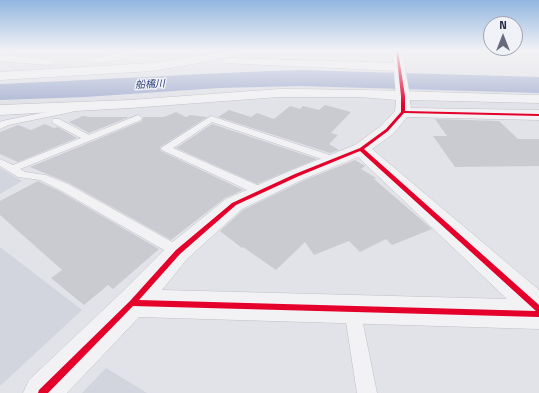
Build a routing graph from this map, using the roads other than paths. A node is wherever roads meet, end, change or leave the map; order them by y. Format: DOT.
graph roads {
  1 [pos="134,68"];
  2 [pos="399,68"];
  3 [pos="0,76"];
  4 [pos="539,99"];
  5 [pos="403,104"];
  6 [pos="76,106"];
  7 [pos="0,110"];
  8 [pos="539,115"];
  9 [pos="138,118"];
  10 [pos="56,121"];
  11 [pos="0,126"];
  12 [pos="88,138"];
  13 [pos="361,149"];
  14 [pos="335,160"];
  15 [pos="0,162"];
  16 [pos="12,169"];
  17 [pos="262,192"];
  18 [pos="178,252"];
  19 [pos="132,303"];
  20 [pos="352,309"];
  21 [pos="539,309"];
  22 [pos="539,314"];
  23 [pos="42,393"];
  24 [pos="367,393"];
  1 -- 3 [label="street"];
  2 -- 5 [label="street"];
  4 -- 5 [label="street"];
  5 -- 6 [label="street"];
  5 -- 8 [label="street"];
  5 -- 13 [label="street"];
  6 -- 7 [label="street"];
  6 -- 11 [label="lane"];
  9 -- 12 [label="lane"];
  10 -- 12 [label="lane"];
  12 -- 16 [label="lane"];
  13 -- 14 [label="street"];
  13 -- 21 [label="street"];
  14 -- 17 [label="street"];
  14 -- 17 [label="lane"];
  15 -- 16 [label="lane"];
  16 -- 18 [label="lane"];
  17 -- 18 [label="street"];
  18 -- 19 [label="street"];
  19 -- 20 [label="street"];
  19 -- 23 [label="street"];
  20 -- 22 [label="street"];
  20 -- 24 [label="lane"];
}
